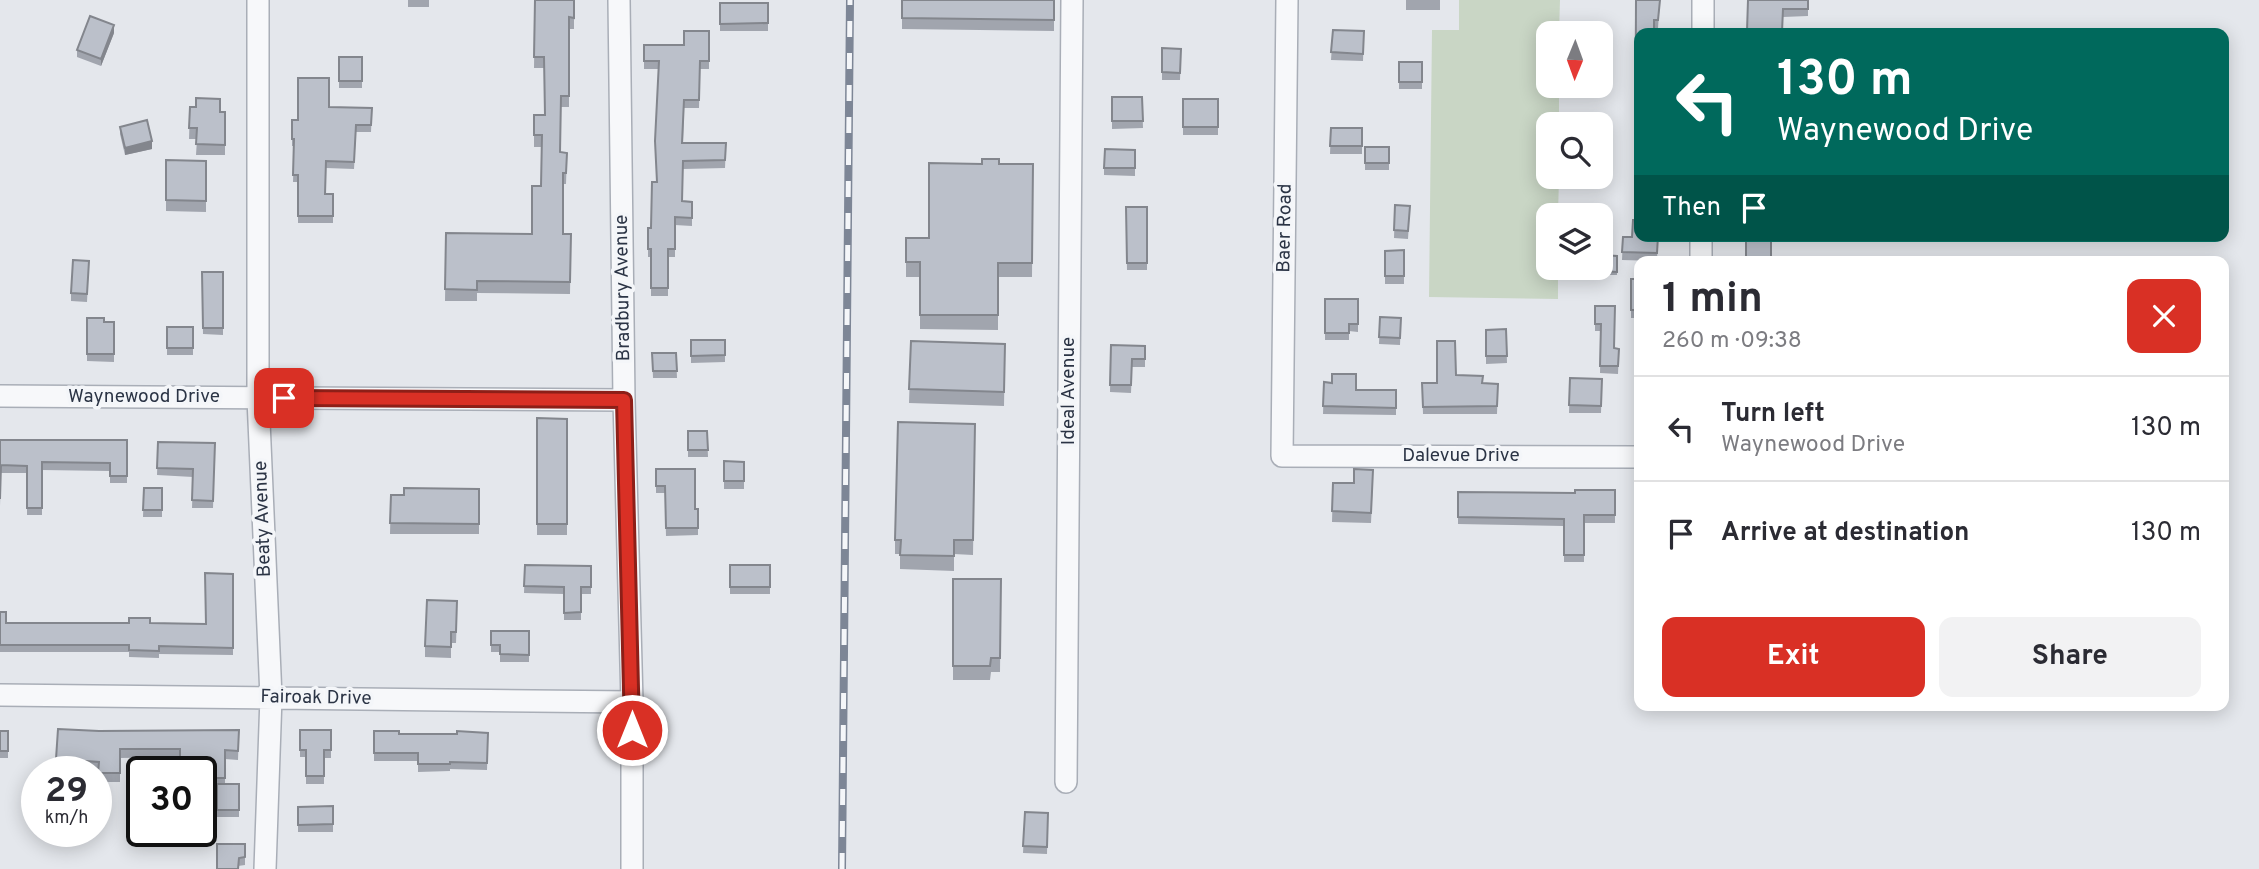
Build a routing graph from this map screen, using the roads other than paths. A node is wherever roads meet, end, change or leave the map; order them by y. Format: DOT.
graph roads {
  1 [pos="258,0"];
  2 [pos="620,0"];
  3 [pos="1072,0"];
  4 [pos="1287,0"];
  5 [pos="1703,0"];
  6 [pos="1703,28"];
  7 [pos="0,396"];
  8 [pos="258,398"];
  9 [pos="624,400"];
  10 [pos="1282,456"];
  11 [pos="1634,457"];
  12 [pos="0,695"];
  13 [pos="271,697"];
  14 [pos="632,702"];
  15 [pos="1066,782"];
  16 [pos="265,869"];
  17 [pos="632,869"];
  1 -- 8 [label="street, Beaty Avenue"];
  2 -- 9 [label="street, Bradbury Avenue"];
  3 -- 15 [label="street, Ideal Avenue"];
  4 -- 10 [label="street, Baer Road"];
  5 -- 6 [label="street"];
  7 -- 8 [label="street, Waynewood Drive"];
  8 -- 9 [label="street, Waynewood Drive"];
  8 -- 13 [label="street, Beaty Avenue"];
  9 -- 14 [label="street, Bradbury Avenue"];
  10 -- 11 [label="street, Dalevue Drive"];
  12 -- 13 [label="street, Fairoak Drive"];
  13 -- 14 [label="street, Fairoak Drive"];
  13 -- 16 [label="street, Beaty Avenue"];
  14 -- 17 [label="street, Bradbury Avenue"];
}
